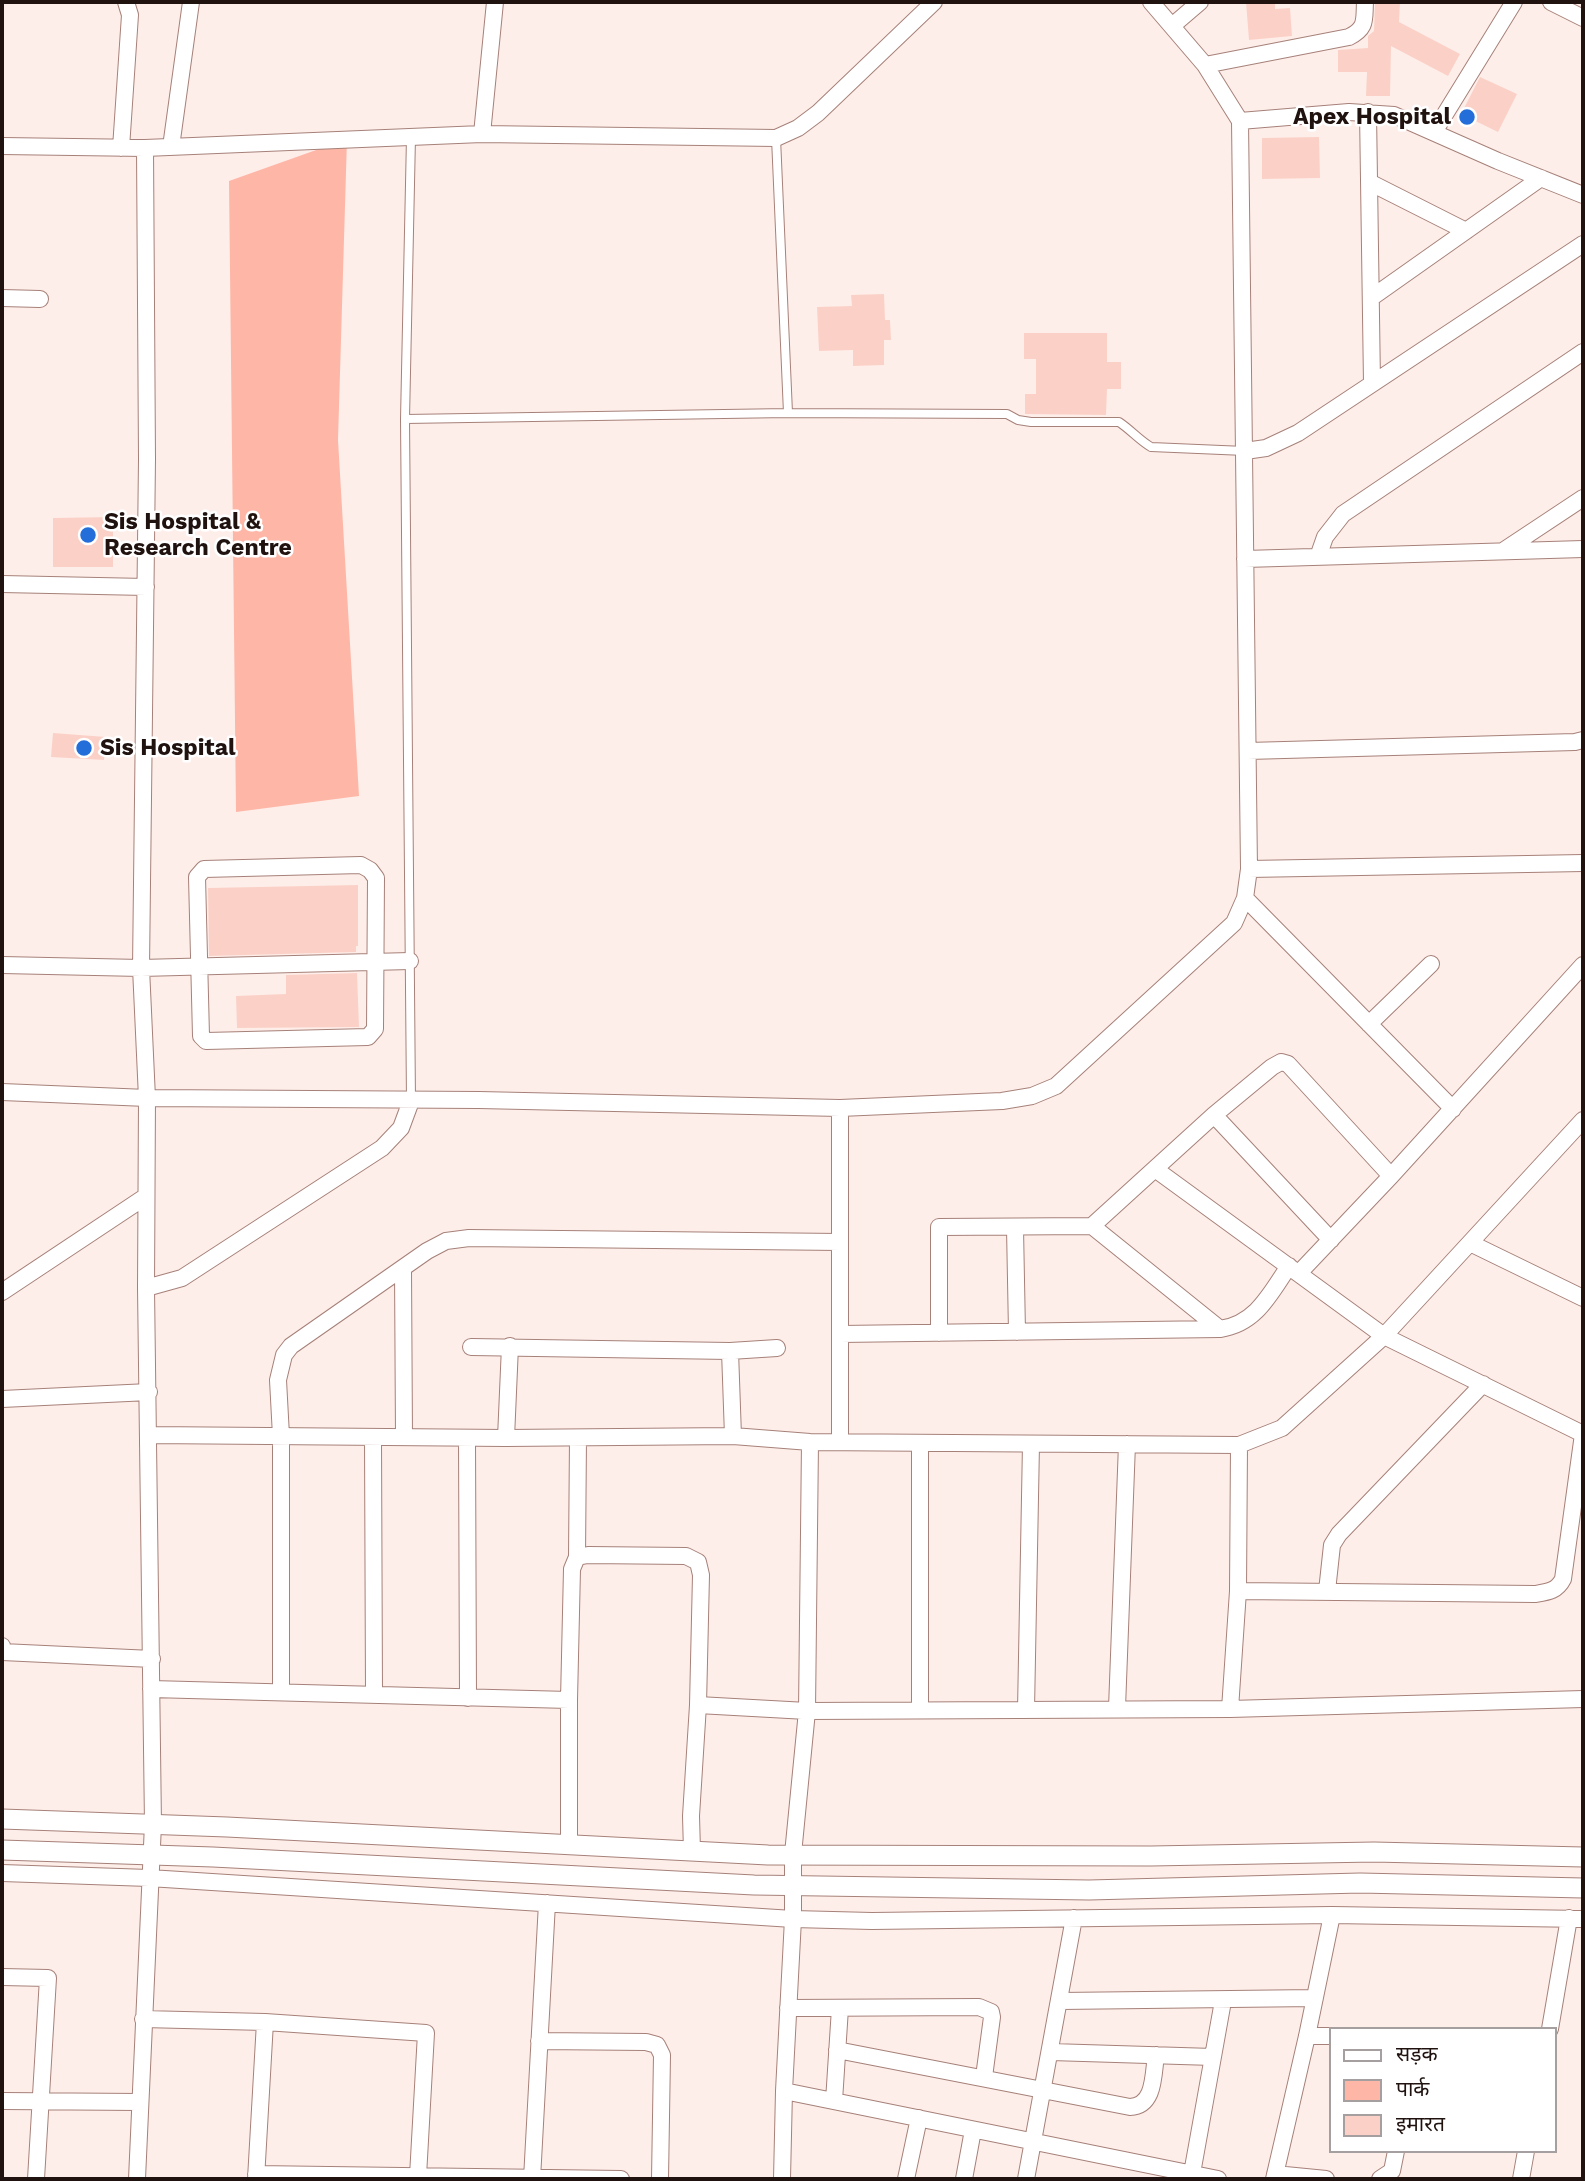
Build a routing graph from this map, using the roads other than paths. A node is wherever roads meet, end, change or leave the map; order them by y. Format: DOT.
graph roads {
  1 [pos="126,2"];
  2 [pos="191,2"];
  3 [pos="495,2"];
  4 [pos="934,2"];
  5 [pos="1151,2"];
  6 [pos="1200,2"];
  7 [pos="1364,2"];
  8 [pos="1514,2"];
  9 [pos="1551,2"];
  10 [pos="1583,18"];
  11 [pos="1172,26"];
  12 [pos="1206,65"];
  13 [pos="1368,112"];
  14 [pos="1240,121"];
  15 [pos="1434,132"];
  16 [pos="482,134"];
  17 [pos="411,137"];
  18 [pos="776,138"];
  19 [pos="2,146"];
  20 [pos="172,147"];
  21 [pos="121,148"];
  22 [pos="145,148"];
  23 [pos="1541,178"];
  24 [pos="1369,182"];
  25 [pos="1583,195"];
  26 [pos="1466,232"];
  27 [pos="1583,244"];
  28 [pos="2,298"];
  29 [pos="1371,298"];
  30 [pos="40,299"];
  31 [pos="1583,352"];
  32 [pos="1372,383"];
  33 [pos="788,413"];
  34 [pos="405,419"];
  35 [pos="1245,450"];
  36 [pos="1583,498"];
  37 [pos="1583,550"];
  38 [pos="1502,552"];
  39 [pos="1318,557"];
  40 [pos="1245,559"];
  41 [pos="2,584"];
  42 [pos="146,587"];
  43 [pos="1583,740"];
  44 [pos="1248,751"];
  45 [pos="1583,863"];
  46 [pos="1249,869"];
  47 [pos="1245,898"];
  48 [pos="410,961"];
  49 [pos="376,962"];
  50 [pos="1431,964"];
  51 [pos="2,965"];
  52 [pos="1583,965"];
  53 [pos="200,967"];
  54 [pos="141,968"];
  55 [pos="1369,1024"];
  56 [pos="2,1092"];
  57 [pos="147,1098"];
  58 [pos="411,1101"];
  59 [pos="840,1108"];
  60 [pos="1453,1109"];
  61 [pos="1214,1115"];
  62 [pos="1583,1120"];
  63 [pos="1155,1169"];
  64 [pos="1391,1176"];
  65 [pos="145,1197"];
  66 [pos="1092,1226"];
  67 [pos="1015,1228"];
  68 [pos="1331,1240"];
  69 [pos="840,1242"];
  70 [pos="1470,1243"];
  71 [pos="403,1268"];
  72 [pos="1294,1270"];
  73 [pos="146,1288"];
  74 [pos="2,1292"];
  75 [pos="1583,1298"];
  76 [pos="1220,1329"];
  77 [pos="1017,1332"];
  78 [pos="939,1333"];
  79 [pos="840,1334"];
  80 [pos="1384,1336"];
  81 [pos="471,1346"];
  82 [pos="510,1346"];
  83 [pos="777,1348"];
  84 [pos="730,1351"];
  85 [pos="1483,1384"];
  86 [pos="149,1392"];
  87 [pos="2,1399"];
  88 [pos="1583,1434"];
  89 [pos="149,1435"];
  90 [pos="281,1436"];
  91 [pos="733,1436"];
  92 [pos="373,1437"];
  93 [pos="404,1437"];
  94 [pos="578,1437"];
  95 [pos="467,1438"];
  96 [pos="506,1438"];
  97 [pos="810,1441"];
  98 [pos="840,1442"];
  99 [pos="920,1443"];
  100 [pos="1031,1444"];
  101 [pos="1127,1444"];
  102 [pos="1239,1445"];
  103 [pos="577,1557"];
  104 [pos="1238,1591"];
  105 [pos="1327,1591"];
  106 [pos="2,1646"];
  107 [pos="152,1659"];
  108 [pos="151,1689"];
  109 [pos="281,1692"];
  110 [pos="374,1695"];
  111 [pos="468,1698"];
  112 [pos="1583,1699"];
  113 [pos="569,1700"];
  114 [pos="698,1705"];
  115 [pos="1117,1708"];
  116 [pos="1230,1709"];
  117 [pos="920,1710"];
  118 [pos="1026,1710"];
  119 [pos="807,1711"];
  120 [pos="2,1819"];
  121 [pos="153,1824"];
  122 [pos="569,1845"];
  123 [pos="2,1850"];
  124 [pos="692,1851"];
  125 [pos="793,1854"];
  126 [pos="152,1856"];
  127 [pos="1583,1857"];
  128 [pos="2,1872"];
  129 [pos="149,1878"];
  130 [pos="792,1885"];
  131 [pos="1583,1888"];
  132 [pos="547,1903"];
  133 [pos="1332,1915"];
  134 [pos="1074,1918"];
  135 [pos="793,1919"];
  136 [pos="1576,1919"];
  137 [pos="2,1977"];
  138 [pos="1315,1998"];
  139 [pos="1060,2001"];
  140 [pos="1223,2001"];
  141 [pos="788,2008"];
  142 [pos="840,2008"];
  143 [pos="143,2019"];
  144 [pos="265,2022"];
  145 [pos="1550,2027"];
  146 [pos="1307,2036"];
  147 [pos="1330,2036"];
  148 [pos="539,2041"];
  149 [pos="837,2050"];
  150 [pos="1051,2052"];
  151 [pos="1156,2055"];
  152 [pos="1213,2057"];
  153 [pos="984,2077"];
  154 [pos="1044,2088"];
  155 [pos="783,2091"];
  156 [pos="2,2101"];
  157 [pos="834,2101"];
  158 [pos="41,2102"];
  159 [pos="140,2102"];
  160 [pos="919,2118"];
  161 [pos="973,2130"];
  162 [pos="1033,2142"];
  163 [pos="1396,2153"];
  164 [pos="1526,2153"];
  165 [pos="418,2176"];
  166 [pos="1274,2176"];
  167 [pos="256,2177"];
  168 [pos="1191,2177"];
  169 [pos="36,2179"];
  170 [pos="137,2179"];
  171 [pos="532,2179"];
  172 [pos="621,2179"];
  173 [pos="660,2179"];
  174 [pos="782,2179"];
  175 [pos="906,2179"];
  176 [pos="964,2179"];
  177 [pos="1026,2179"];
  178 [pos="1218,2179"];
  179 [pos="1326,2179"];
  180 [pos="1380,2179"];
  181 [pos="1521,2179"];
  1 -- 21 [label="street"];
  2 -- 20 [label="street"];
  3 -- 16 [label="street"];
  4 -- 18 [label="street"];
  5 -- 11 [label="street"];
  6 -- 11 [label="street"];
  7 -- 12 [label="street"];
  8 -- 15 [label="street"];
  9 -- 10 [label="street"];
  11 -- 12 [label="street"];
  12 -- 14 [label="street"];
  13 -- 14 [label="street"];
  13 -- 15 [label="street"];
  13 -- 24 [label="street"];
  14 -- 35 [label="street"];
  15 -- 23 [label="street"];
  16 -- 17 [label="street"];
  16 -- 18 [label="street"];
  17 -- 20 [label="street"];
  17 -- 34 [label="lane"];
  18 -- 33 [label="lane"];
  19 -- 21 [label="street"];
  20 -- 22 [label="street"];
  21 -- 22 [label="street"];
  22 -- 42 [label="street"];
  23 -- 25 [label="street"];
  23 -- 26 [label="street"];
  24 -- 26 [label="street"];
  24 -- 29 [label="street"];
  26 -- 29 [label="street"];
  27 -- 32 [label="street"];
  28 -- 30 [label="street"];
  29 -- 32 [label="street"];
  31 -- 39 [label="street"];
  32 -- 35 [label="street"];
  33 -- 34 [label="lane"];
  33 -- 35 [label="lane"];
  34 -- 48 [label="lane"];
  35 -- 40 [label="street"];
  36 -- 38 [label="street"];
  37 -- 38 [label="street"];
  38 -- 39 [label="street"];
  39 -- 40 [label="street"];
  40 -- 44 [label="street"];
  41 -- 42 [label="street"];
  42 -- 54 [label="street"];
  43 -- 44 [label="street"];
  44 -- 46 [label="street"];
  45 -- 46 [label="street"];
  46 -- 47 [label="street"];
  47 -- 55 [label="street"];
  47 -- 59 [label="street"];
  48 -- 49 [label="street"];
  48 -- 58 [label="lane"];
  49 -- 53 [label="street"];
  49 -- 53 [label="street"];
  49 -- 53 [label="street"];
  50 -- 55 [label="street"];
  51 -- 54 [label="street"];
  52 -- 60 [label="street"];
  53 -- 54 [label="street"];
  54 -- 57 [label="street"];
  55 -- 60 [label="street"];
  56 -- 57 [label="street"];
  57 -- 58 [label="street"];
  57 -- 65 [label="street"];
  58 -- 59 [label="street"];
  58 -- 73 [label="street"];
  59 -- 69 [label="street"];
  60 -- 64 [label="street"];
  61 -- 63 [label="street"];
  61 -- 64 [label="street"];
  61 -- 68 [label="street"];
  62 -- 70 [label="street"];
  63 -- 66 [label="street"];
  63 -- 72 [label="street"];
  64 -- 68 [label="street"];
  65 -- 73 [label="street"];
  65 -- 74 [label="street"];
  66 -- 67 [label="street"];
  66 -- 76 [label="street"];
  67 -- 77 [label="street"];
  67 -- 78 [label="street"];
  68 -- 72 [label="street"];
  69 -- 71 [label="street"];
  69 -- 79 [label="street"];
  70 -- 75 [label="street"];
  70 -- 80 [label="street"];
  71 -- 90 [label="street"];
  71 -- 93 [label="street"];
  72 -- 76 [label="street"];
  72 -- 80 [label="street"];
  73 -- 86 [label="street"];
  76 -- 77 [label="street"];
  77 -- 78 [label="street"];
  78 -- 79 [label="street"];
  79 -- 98 [label="street"];
  80 -- 85 [label="street"];
  80 -- 102 [label="street"];
  81 -- 82 [label="street"];
  82 -- 84 [label="street"];
  82 -- 96 [label="street"];
  83 -- 84 [label="street"];
  84 -- 91 [label="street"];
  85 -- 88 [label="street"];
  85 -- 105 [label="street"];
  86 -- 87 [label="street"];
  86 -- 89 [label="street"];
  88 -- 105 [label="street"];
  89 -- 90 [label="street"];
  89 -- 107 [label="street"];
  90 -- 92 [label="street"];
  90 -- 109 [label="street"];
  91 -- 94 [label="street"];
  91 -- 97 [label="street"];
  92 -- 93 [label="street"];
  92 -- 110 [label="street"];
  93 -- 95 [label="street"];
  94 -- 96 [label="street"];
  94 -- 103 [label="street"];
  95 -- 96 [label="street"];
  95 -- 111 [label="street"];
  97 -- 98 [label="street"];
  97 -- 119 [label="street"];
  98 -- 99 [label="street"];
  99 -- 100 [label="street"];
  99 -- 117 [label="street"];
  100 -- 101 [label="street"];
  100 -- 118 [label="street"];
  101 -- 102 [label="street"];
  101 -- 115 [label="street"];
  102 -- 104 [label="street"];
  103 -- 113 [label="street"];
  103 -- 114 [label="street"];
  104 -- 105 [label="street"];
  104 -- 116 [label="street"];
  106 -- 107 [label="street"];
  107 -- 108 [label="street"];
  108 -- 109 [label="street"];
  108 -- 121 [label="street"];
  109 -- 110 [label="street"];
  110 -- 111 [label="street"];
  111 -- 113 [label="street"];
  112 -- 116 [label="street"];
  113 -- 122 [label="street"];
  114 -- 119 [label="street"];
  114 -- 124 [label="street"];
  115 -- 116 [label="street"];
  115 -- 118 [label="street"];
  117 -- 118 [label="street"];
  117 -- 119 [label="street"];
  119 -- 125 [label="street"];
  120 -- 121 [label="street"];
  121 -- 122 [label="street"];
  121 -- 126 [label="street"];
  122 -- 124 [label="street"];
  123 -- 126 [label="street"];
  124 -- 125 [label="street"];
  125 -- 127 [label="street"];
  125 -- 130 [label="street"];
  126 -- 129 [label="street"];
  126 -- 130 [label="street"];
  128 -- 129 [label="street"];
  129 -- 132 [label="street"];
  129 -- 143 [label="street"];
  130 -- 131 [label="street"];
  130 -- 135 [label="street"];
  132 -- 135 [label="street"];
  132 -- 148 [label="street"];
  133 -- 134 [label="street"];
  133 -- 136 [label="street"];
  133 -- 138 [label="street"];
  134 -- 135 [label="street"];
  134 -- 139 [label="street"];
  135 -- 141 [label="street"];
  136 -- 145 [label="street"];
  137 -- 158 [label="street"];
  138 -- 140 [label="street"];
  138 -- 146 [label="street"];
  139 -- 140 [label="street"];
  139 -- 150 [label="street"];
  140 -- 152 [label="street"];
  141 -- 142 [label="street"];
  141 -- 155 [label="street"];
  142 -- 149 [label="street"];
  142 -- 153 [label="street"];
  143 -- 144 [label="street"];
  143 -- 159 [label="street"];
  144 -- 165 [label="street"];
  144 -- 167 [label="street"];
  146 -- 147 [label="street"];
  146 -- 166 [label="street"];
  148 -- 171 [label="street"];
  148 -- 173 [label="street"];
  149 -- 153 [label="street"];
  149 -- 157 [label="street"];
  150 -- 151 [label="street"];
  150 -- 154 [label="street"];
  151 -- 152 [label="street"];
  151 -- 154 [label="street"];
  152 -- 168 [label="street"];
  153 -- 154 [label="street"];
  154 -- 162 [label="street"];
  155 -- 157 [label="street"];
  155 -- 174 [label="street"];
  156 -- 158 [label="street"];
  157 -- 160 [label="street"];
  158 -- 159 [label="street"];
  158 -- 169 [label="street"];
  159 -- 170 [label="street"];
  160 -- 161 [label="street"];
  160 -- 175 [label="street"];
  161 -- 162 [label="street"];
  161 -- 176 [label="street"];
  162 -- 168 [label="street"];
  162 -- 177 [label="street"];
  163 -- 180 [label="street"];
  164 -- 181 [label="street"];
  165 -- 167 [label="street"];
  165 -- 171 [label="street"];
  166 -- 179 [label="street"];
  168 -- 178 [label="street"];
  171 -- 172 [label="street"];
}
